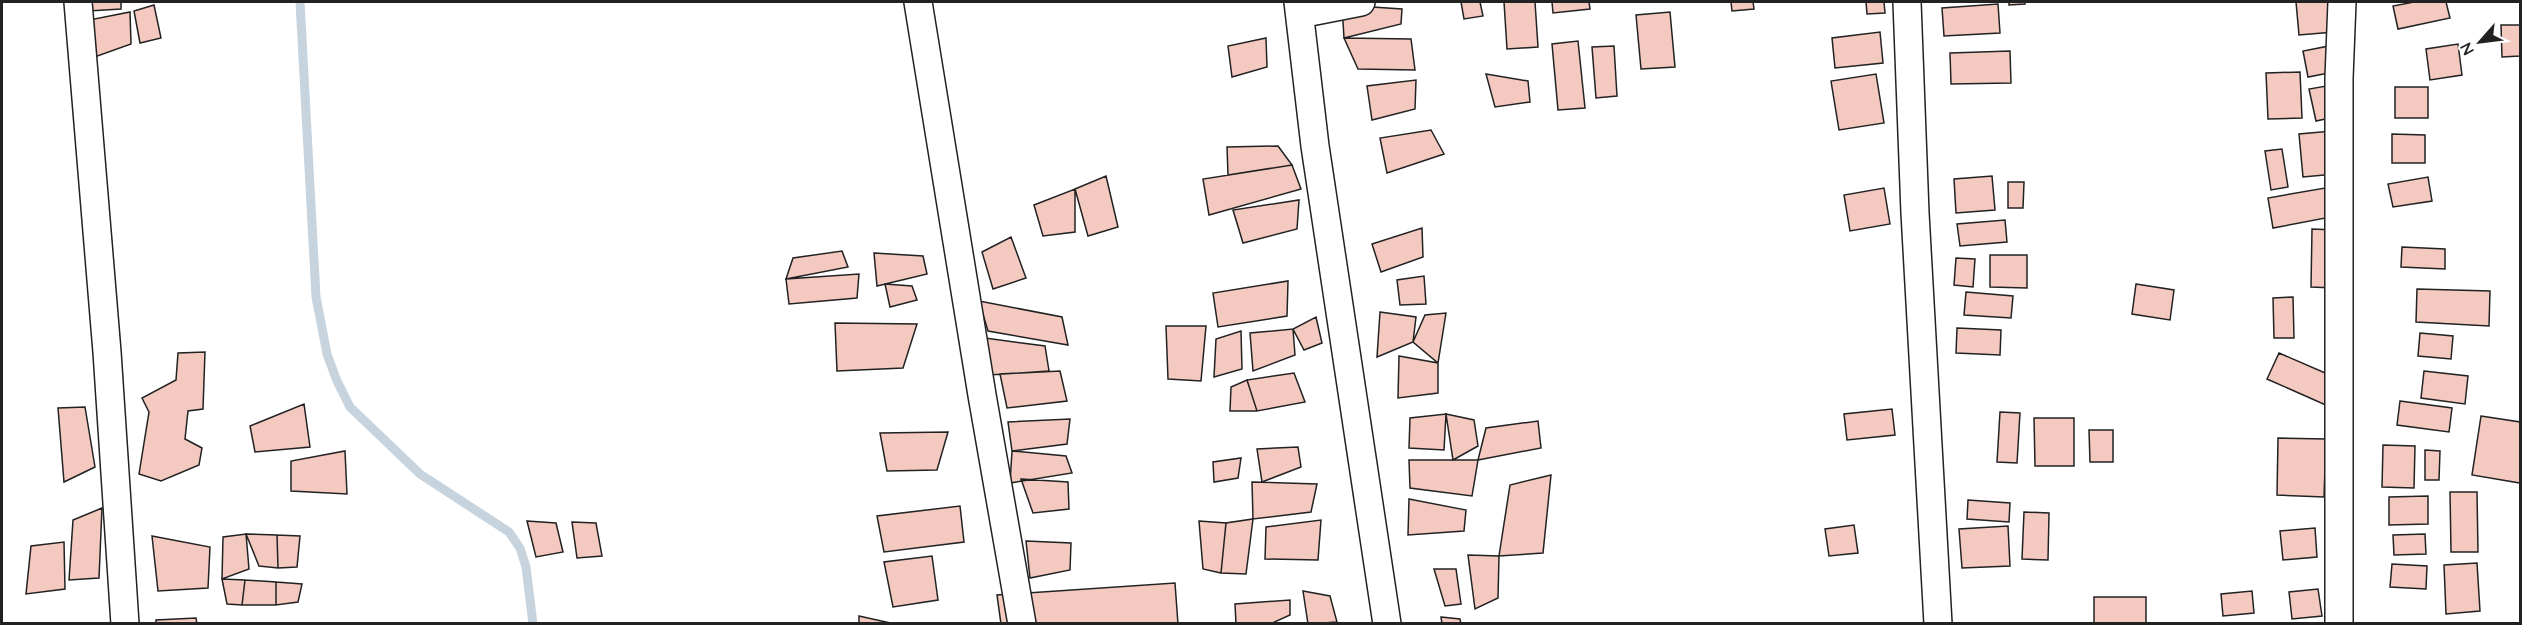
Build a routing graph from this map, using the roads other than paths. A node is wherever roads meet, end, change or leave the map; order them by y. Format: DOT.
graph roads {
  1 [pos="78,2"];
  2 [pos="918,2"];
  3 [pos="1361,2"];
  4 [pos="1907,2"];
  5 [pos="2342,2"];
  6 [pos="1299,8"];
  7 [pos="125,624"];
  8 [pos="1022,624"];
  9 [pos="1387,624"];
  10 [pos="1938,624"];
  11 [pos="2339,624"];
  1 -- 7 [label="street"];
  2 -- 8 [label="street"];
  3 -- 6 [label="street"];
  4 -- 10 [label="street"];
  5 -- 11 [label="street"];
  6 -- 9 [label="street"];
}
